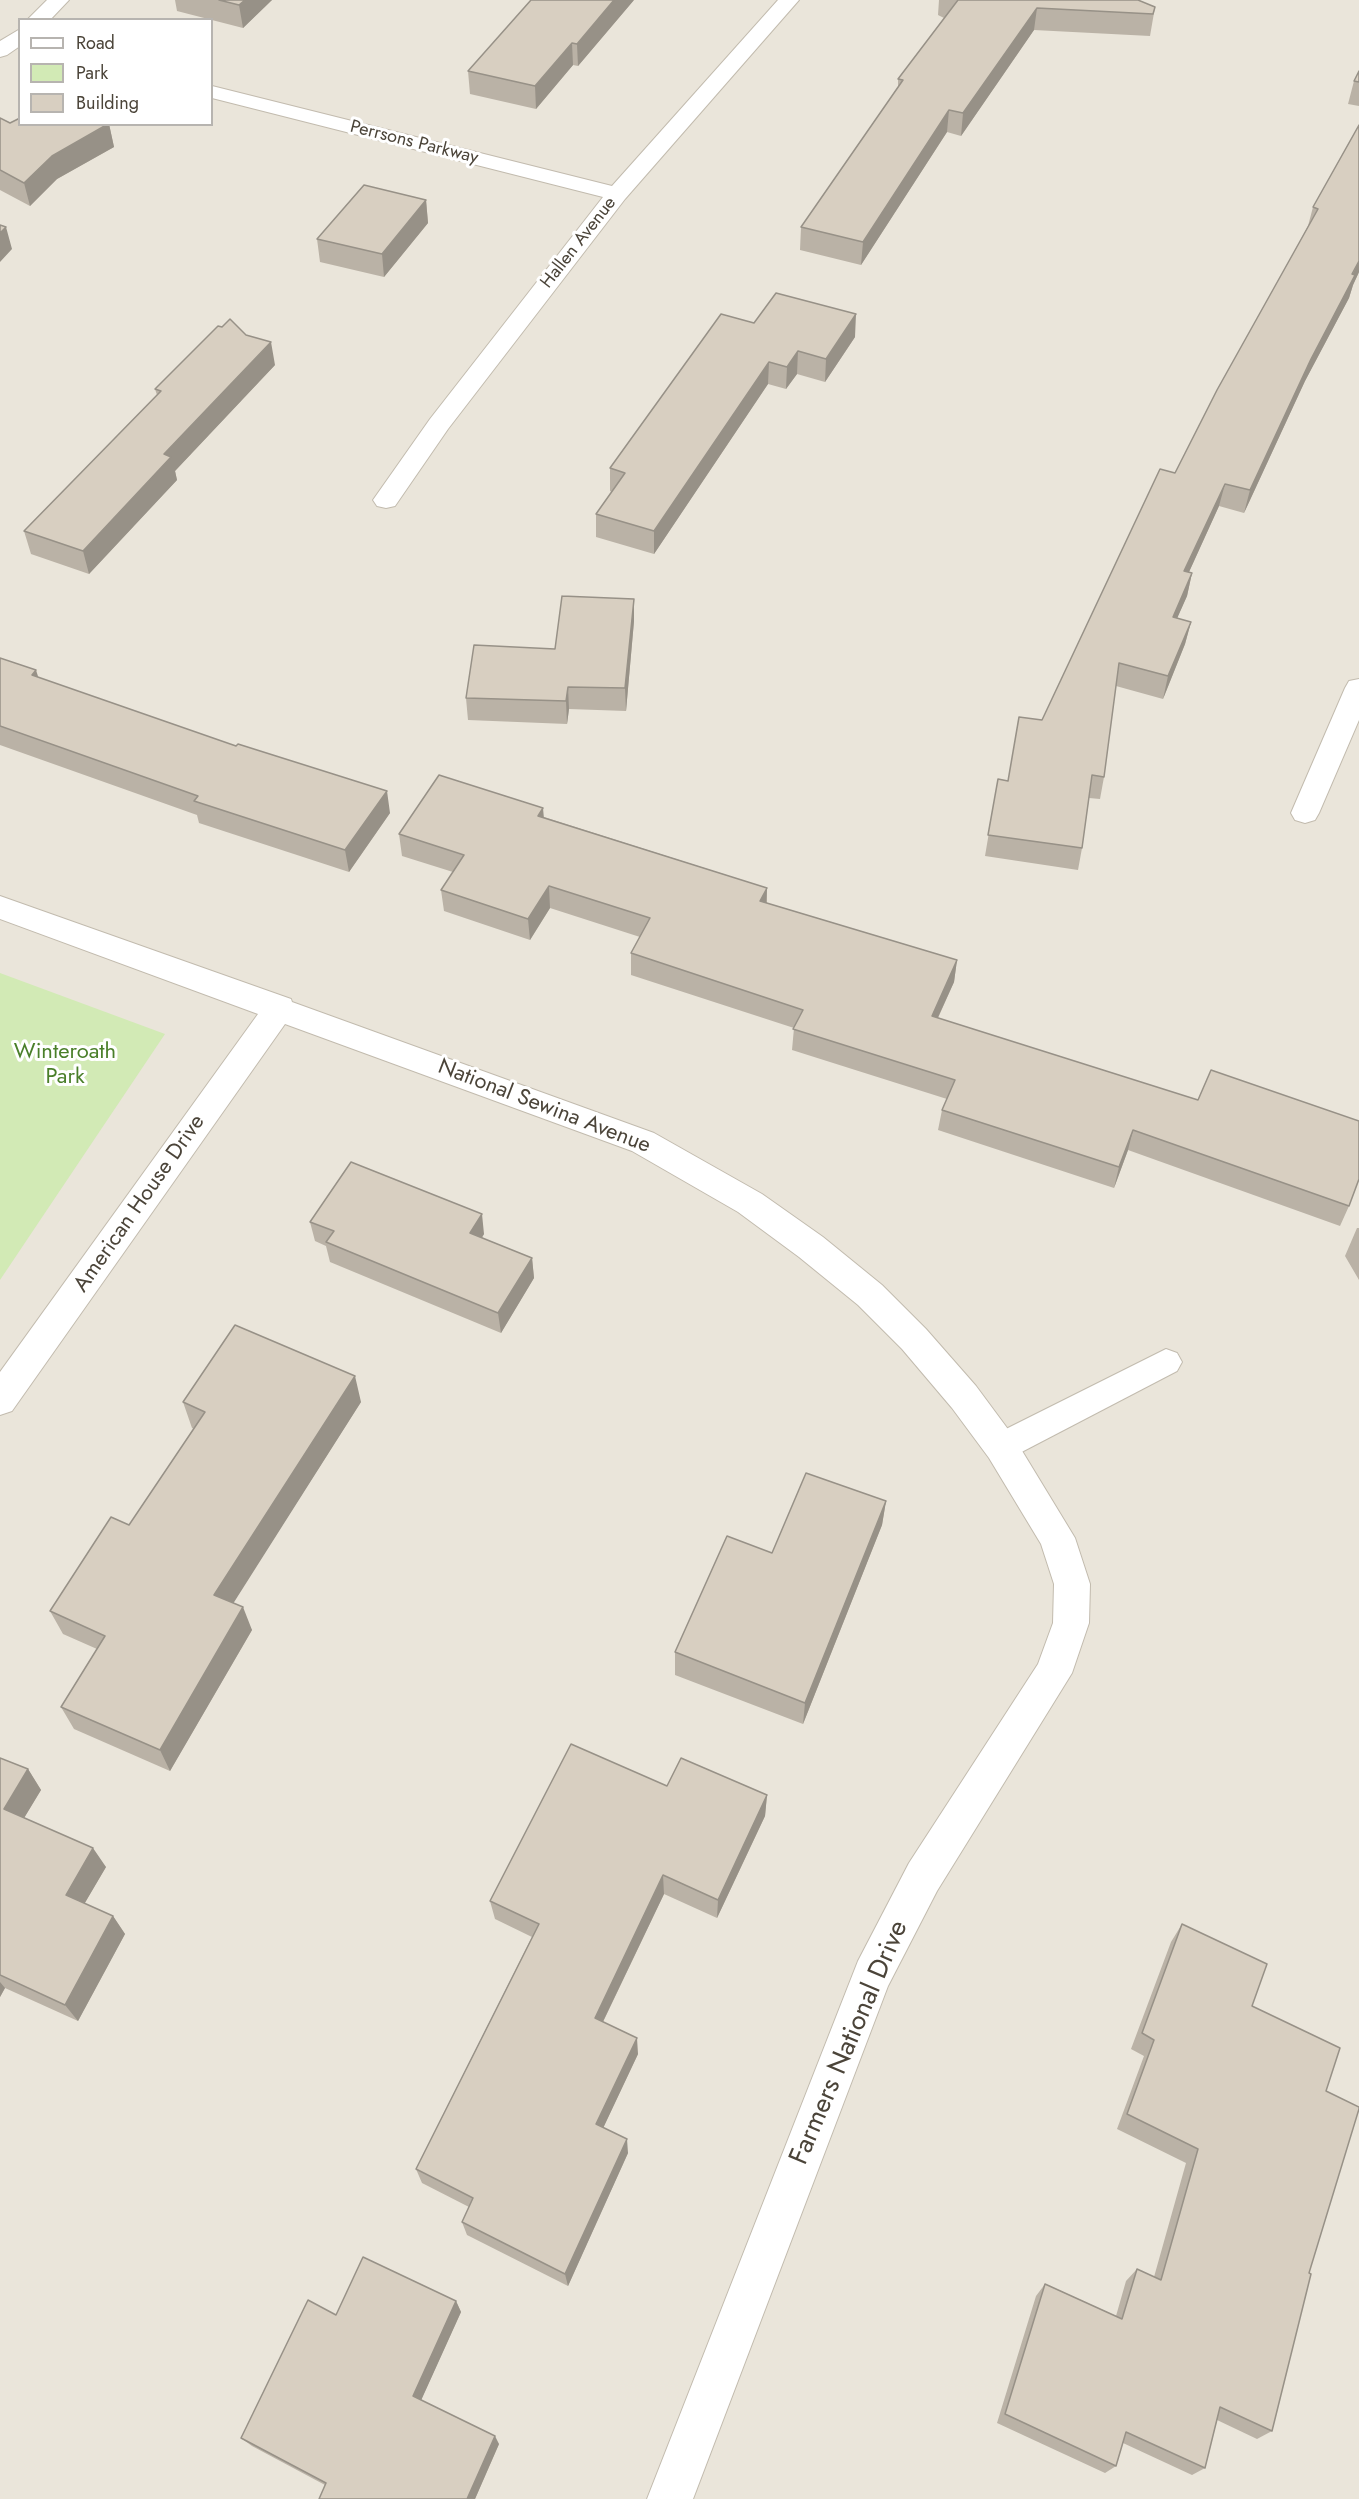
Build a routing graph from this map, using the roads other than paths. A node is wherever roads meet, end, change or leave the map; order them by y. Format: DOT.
graph roads {
  1 [pos="60,0"];
  2 [pos="789,0"];
  3 [pos="39,18"];
  4 [pos="213,92"];
  5 [pos="617,194"];
  6 [pos="386,500"];
  7 [pos="1359,688"];
  8 [pos="1305,813"];
  9 [pos="0,907"];
  10 [pos="280,1007"];
  11 [pos="1166,1362"];
  12 [pos="0,1400"];
  13 [pos="1001,1447"];
  14 [pos="670,2499"];
  1 -- 3 [label="street"];
  2 -- 5 [label="street, Hallen Avenue"];
  4 -- 5 [label="street, Perrsons Parkway"];
  5 -- 6 [label="street, Hallen Avenue"];
  7 -- 8 [label="street"];
  9 -- 10 [label="street, National Sewina Avenue"];
  10 -- 12 [label="street, American House Drive"];
  10 -- 13 [label="street, National Sewina Avenue"];
  11 -- 13 [label="lane"];
  13 -- 14 [label="street, Farmers National Drive"];
}
